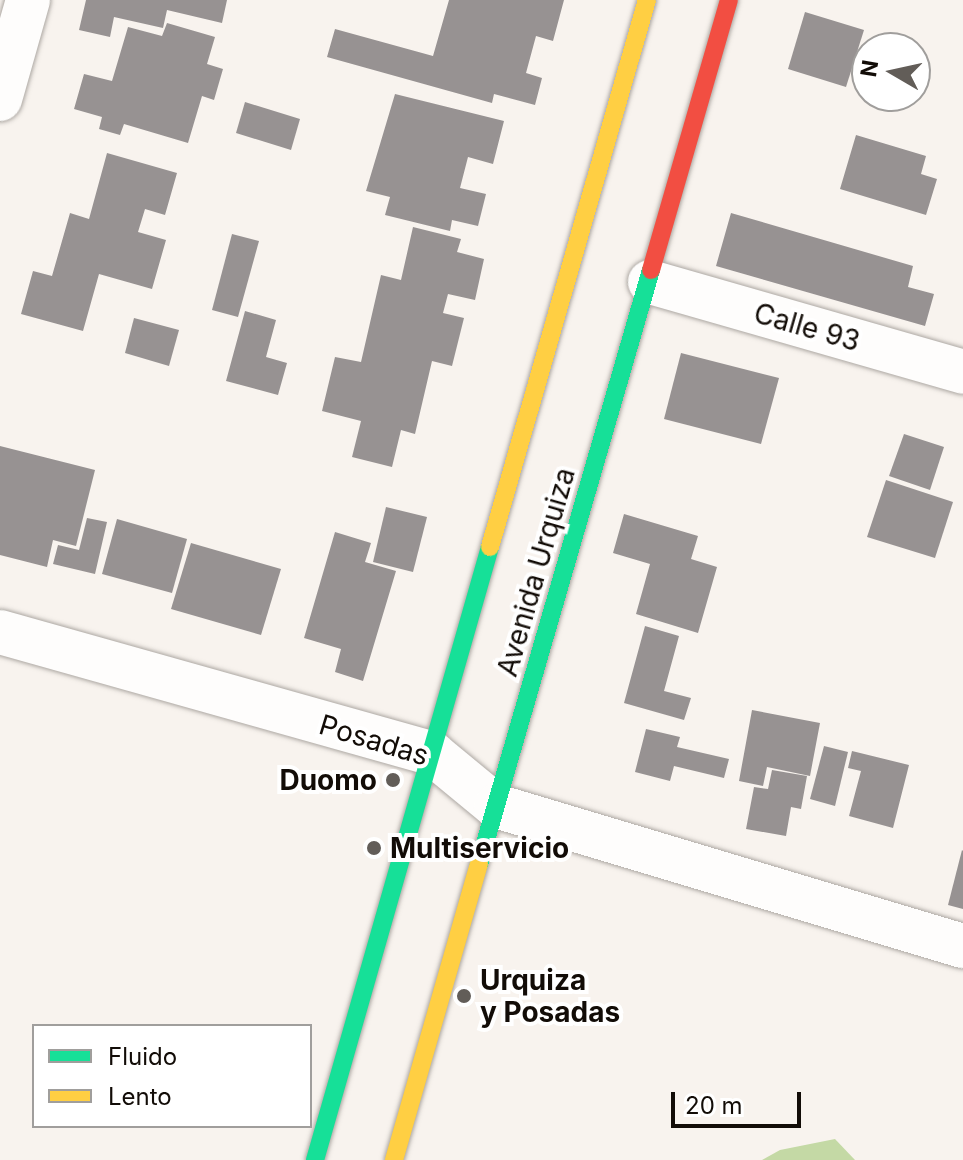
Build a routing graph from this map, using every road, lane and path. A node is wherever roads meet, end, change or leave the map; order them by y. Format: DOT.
graph roads {
  1 [pos="28,0"];
  2 [pos="647,0"];
  3 [pos="729,0"];
  4 [pos="0,99"];
  5 [pos="650,282"];
  6 [pos="963,372"];
  7 [pos="0,632"];
  8 [pos="433,754"];
  9 [pos="496,806"];
  10 [pos="963,946"];
  11 [pos="315,1160"];
  12 [pos="394,1160"];
  1 -- 4 [label="street"];
  2 -- 8 [label="main road, Avenida Urquiza"];
  3 -- 5 [label="main road, Avenida Urquiza"];
  5 -- 6 [label="street, Calle 93"];
  5 -- 9 [label="main road, Avenida Urquiza"];
  7 -- 8 [label="street, Posadas"];
  8 -- 9 [label="street, Posadas"];
  8 -- 11 [label="main road, Avenida Urquiza"];
  9 -- 10 [label="street, Posadas"];
  9 -- 12 [label="main road, Avenida Urquiza"];
}
